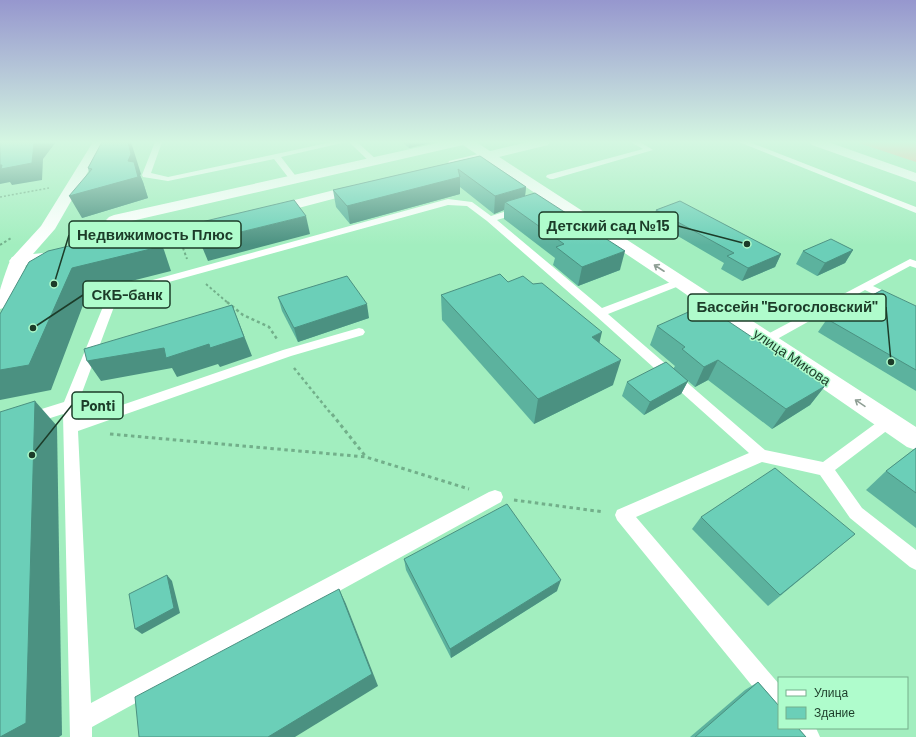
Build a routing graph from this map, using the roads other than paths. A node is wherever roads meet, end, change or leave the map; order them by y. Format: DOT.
graph roads {
  1 [pos="78,176"];
  2 [pos="154,176"];
  3 [pos="180,176"];
  4 [pos="292,176"];
  5 [pos="306,176"];
  6 [pos="516,176"];
  7 [pos="832,176"];
  8 [pos="294,179"];
  9 [pos="373,184"];
  10 [pos="532,207"];
  11 [pos="914,208"];
  12 [pos="251,215"];
  13 [pos="236,218"];
  14 [pos="490,219"];
  15 [pos="114,220"];
  16 [pos="113,248"];
  17 [pos="75,254"];
  18 [pos="18,261"];
  19 [pos="0,262"];
  20 [pos="916,265"];
  21 [pos="0,273"];
  22 [pos="680,282"];
  23 [pos="865,286"];
  24 [pos="0,303"];
  25 [pos="916,311"];
  26 [pos="600,313"];
  27 [pos="359,332"];
  28 [pos="766,340"];
  29 [pos="70,406"];
  30 [pos="888,422"];
  31 [pos="0,428"];
  32 [pos="70,428"];
  33 [pos="916,440"];
  34 [pos="762,455"];
  35 [pos="825,469"];
  36 [pos="495,497"];
  37 [pos="916,561"];
  38 [pos="778,700"];
  39 [pos="80,729"];
  40 [pos="803,729"];
  41 [pos="809,737"];
  1 -- 18 [label="street"];
  2 -- 3 [label="lane"];
  4 -- 8 [label="lane"];
  5 -- 8 [label="street"];
  22 -- 6 [label="street, улица Микова, one-way"];
  7 -- 11 [label="lane"];
  8 -- 15 [label="street"];
  9 -- 12 [label="street"];
  10 -- 14 [label="lane"];
  13 -- 16 [label="street"];
  14 -- 26 [label="lane"];
  14 -- 29 [label="lane"];
  17 -- 18 [label="street"];
  18 -- 19 [label="street"];
  18 -- 21 [label="street"];
  18 -- 24 [label="street"];
  20 -- 23 [label="lane"];
  22 -- 26 [label="lane"];
  22 -- 28 [label="street, улица Микова"];
  23 -- 25 [label="lane"];
  23 -- 28 [label="lane"];
  26 -- 34 [label="lane"];
  27 -- 32 [label="lane"];
  30 -- 28 [label="street, улица Микова, one-way"];
  29 -- 31 [label="lane"];
  29 -- 32 [label="lane"];
  30 -- 33 [label="street, улица Микова"];
  30 -- 35 [label="lane"];
  32 -- 39 [label="lane"];
  34 -- 35 [label="lane"];
  34 -- 38 [label="lane"];
  35 -- 37 [label="lane"];
  36 -- 39 [label="lane"];
  40 -- 41 [label="lane"];
}
